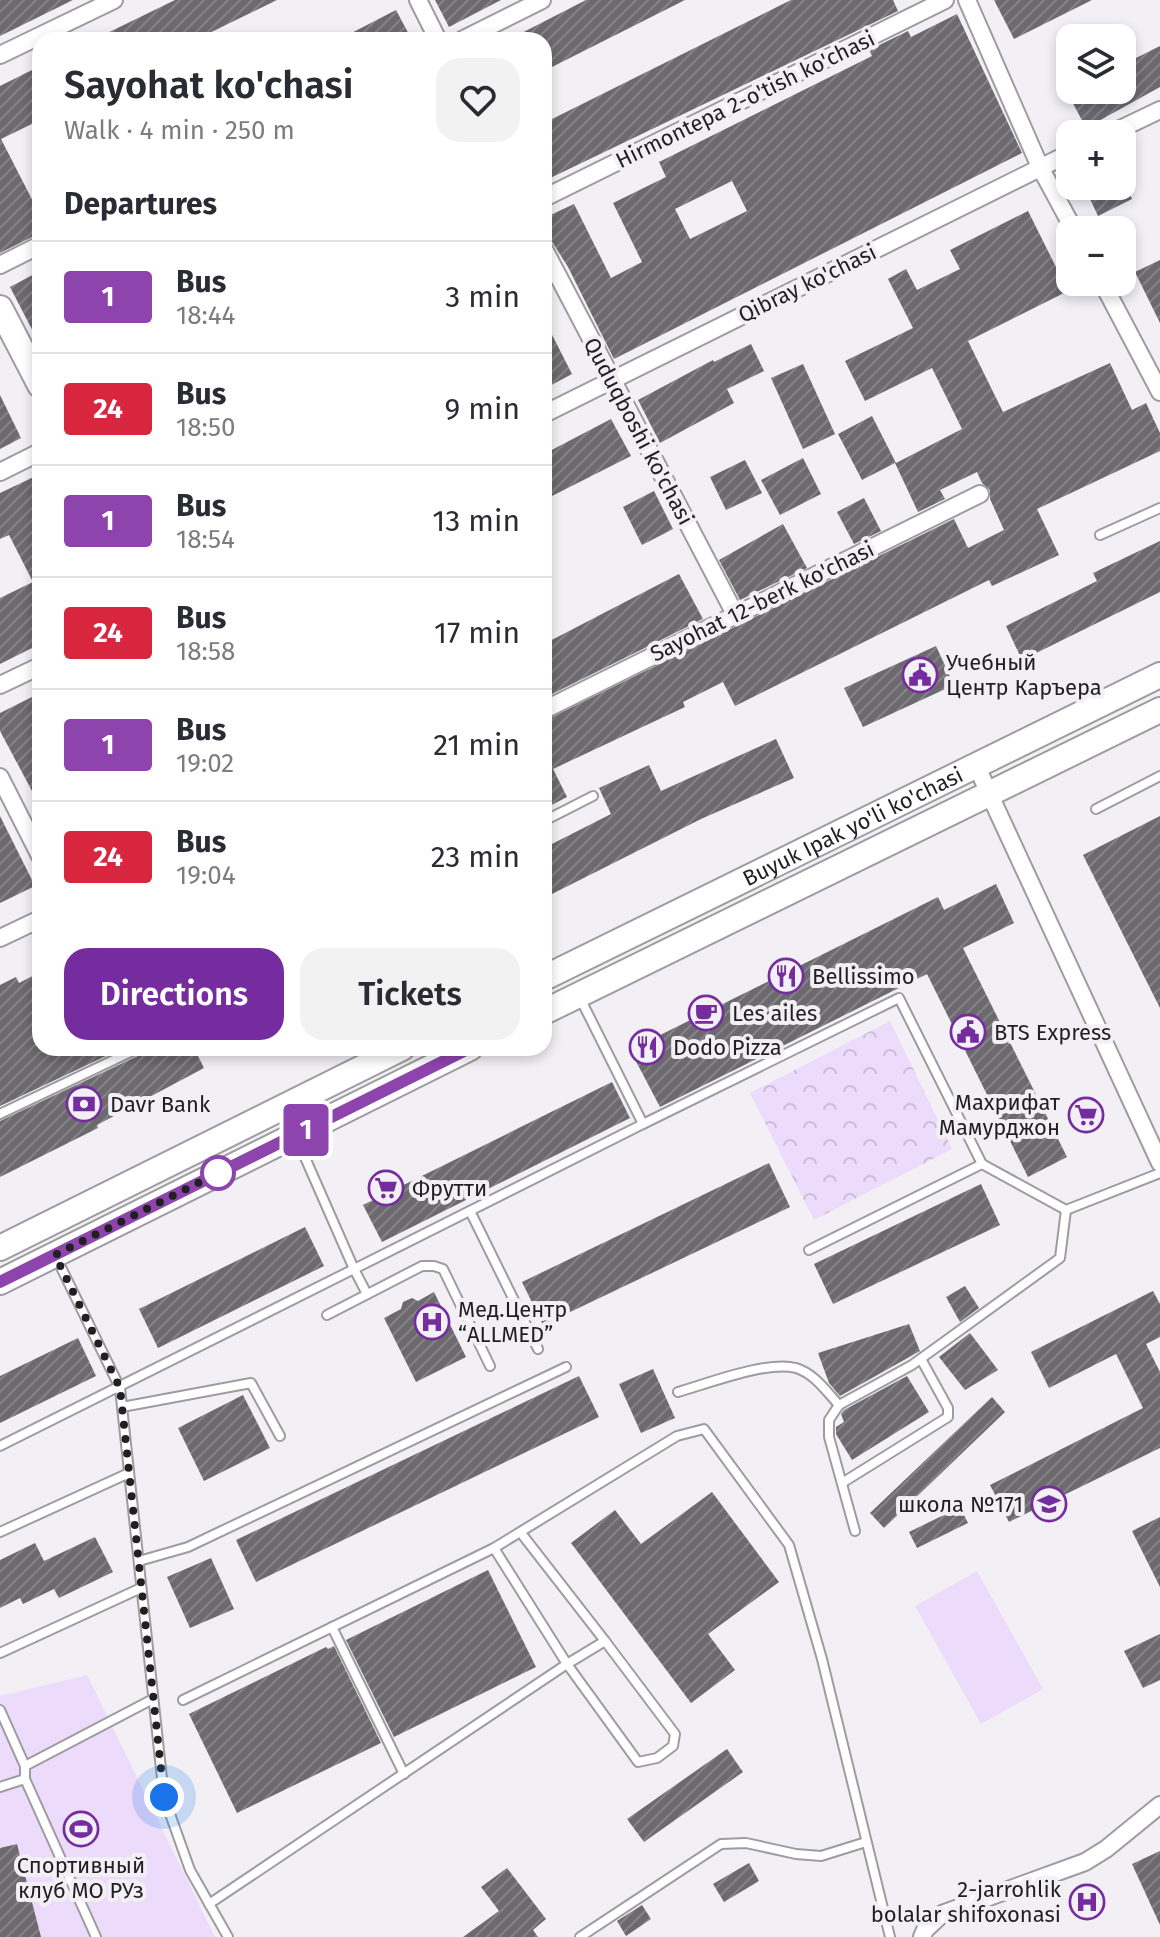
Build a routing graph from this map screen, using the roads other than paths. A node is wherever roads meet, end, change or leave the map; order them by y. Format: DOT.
graph roads {
  1 [pos="114,0"];
  2 [pos="418,0"];
  3 [pos="542,0"];
  4 [pos="945,0"];
  5 [pos="967,0"];
  6 [pos="48,32"];
  7 [pos="434,32"];
  8 [pos="478,32"];
  9 [pos="32,40"];
  10 [pos="0,55"];
  11 [pos="1160,110"];
  12 [pos="1136,122"];
  13 [pos="1056,160"];
  14 [pos="1040,167"];
  15 [pos="552,194"];
  16 [pos="1066,216"];
  17 [pos="32,249"];
  18 [pos="552,264"];
  19 [pos="0,265"];
  20 [pos="1110,296"];
  21 [pos="0,308"];
  22 [pos="32,370"];
  23 [pos="612,380"];
  24 [pos="1158,383"];
  25 [pos="552,410"];
  26 [pos="32,456"];
  27 [pos="0,472"];
  28 [pos="980,494"];
  29 [pos="1160,508"];
  30 [pos="1100,535"];
  31 [pos="735,614"];
  32 [pos="32,670"];
  33 [pos="1160,675"];
  34 [pos="0,685"];
  35 [pos="552,706"];
  36 [pos="1160,710"];
  37 [pos="976,765"];
  38 [pos="1160,776"];
  39 [pos="0,777"];
  40 [pos="989,794"];
  41 [pos="593,796"];
  42 [pos="1096,809"];
  43 [pos="552,817"];
  44 [pos="32,840"];
  45 [pos="32,923"];
  46 [pos="0,938"];
  47 [pos="552,974"];
  48 [pos="578,995"];
  49 [pos="552,1008"];
  50 [pos="122,1056"];
  51 [pos="385,1056"];
  52 [pos="403,1056"];
  53 [pos="454,1056"];
  54 [pos="413,1076"];
  55 [pos="0,1114"];
  56 [pos="643,1124"];
  57 [pos="295,1135"];
  58 [pos="1160,1163"];
  59 [pos="982,1164"];
  60 [pos="1160,1173"];
  61 [pos="1066,1210"];
  62 [pos="470,1211"];
  63 [pos="0,1248"];
  64 [pos="809,1250"];
  65 [pos="55,1255"];
  66 [pos="354,1269"];
  67 [pos="0,1282"];
  68 [pos="367,1294"];
  69 [pos="327,1315"];
  70 [pos="538,1349"];
  71 [pos="921,1359"];
  72 [pos="490,1366"];
  73 [pos="566,1367"];
  74 [pos="120,1388"];
  75 [pos="678,1392"];
  76 [pos="839,1405"];
  77 [pos="122,1407"];
  78 [pos="280,1436"];
  79 [pos="0,1446"];
  80 [pos="129,1473"];
  81 [pos="842,1483"];
  82 [pos="855,1531"];
  83 [pos="0,1532"];
  84 [pos="521,1533"];
  85 [pos="494,1548"];
  86 [pos="139,1561"];
  87 [pos="141,1588"];
  88 [pos="332,1627"];
  89 [pos="605,1641"];
  90 [pos="0,1653"];
  91 [pos="567,1664"];
  92 [pos="153,1699"];
  93 [pos="183,1700"];
  94 [pos="0,1710"];
  95 [pos="25,1766"];
  96 [pos="404,1774"];
  97 [pos="25,1779"];
  98 [pos="0,1787"];
  99 [pos="1160,1805"];
  100 [pos="866,1842"];
  101 [pos="209,1904"];
  102 [pos="96,1937"];
  103 [pos="228,1937"];
  104 [pos="580,1937"];
  105 [pos="890,1937"];
  106 [pos="922,1937"];
  1 -- 6 [label="street"];
  2 -- 7 [label="street"];
  3 -- 8 [label="street"];
  4 -- 15 [label="street, Hirmontepa 2-o'tish ko'chasi"];
  5 -- 14 [label="street"];
  9 -- 10 [label="street"];
  11 -- 12 [label="street"];
  13 -- 14 [label="street, Qibray ko'chasi"];
  14 -- 16 [label="street"];
  14 -- 23 [label="street, Qibray ko'chasi"];
  17 -- 19 [label="street"];
  18 -- 23 [label="street, Quduqboshi ko'chasi"];
  20 -- 24 [label="street"];
  21 -- 22 [label="main road"];
  23 -- 25 [label="street, Qibray ko'chasi"];
  23 -- 31 [label="street, Quduqboshi ko'chasi"];
  26 -- 27 [label="street"];
  28 -- 31 [label="street, Sayohat 12-berk ko'chasi"];
  29 -- 30 [label="lane"];
  31 -- 35 [label="street, Sayohat 12-berk ko'chasi"];
  32 -- 34 [label="street"];
  33 -- 37 [label="main road, Buyuk Ipak yo'li ko'chasi"];
  36 -- 40 [label="main road, Buyuk Ipak yo'li ko'chasi"];
  37 -- 40 [label="street"];
  37 -- 47 [label="main road, Buyuk Ipak yo'li ko'chasi"];
  38 -- 42 [label="lane"];
  39 -- 44 [label="street"];
  40 -- 48 [label="main road, Buyuk Ipak yo'li ko'chasi"];
  40 -- 58 [label="street"];
  41 -- 43 [label="lane"];
  45 -- 46 [label="street"];
  48 -- 49 [label="main road, Buyuk Ipak yo'li ko'chasi"];
  48 -- 56 [label="lane"];
  50 -- 55 [label="lane"];
  51 -- 63 [label="main road"];
  52 -- 54 [label="main road"];
  53 -- 54 [label="main road"];
  54 -- 57 [label="main road"];
  56 -- 59 [label="lane"];
  56 -- 62 [label="lane"];
  57 -- 65 [label="main road"];
  57 -- 66 [label="lane"];
  59 -- 61 [label="lane"];
  59 -- 64 [label="lane"];
  60 -- 61 [label="lane"];
  61 -- 71 [label="lane"];
  62 -- 66 [label="lane"];
  62 -- 70 [label="lane"];
  65 -- 67 [label="main road"];
  65 -- 74 [label="lane"];
  66 -- 68 [label="lane"];
  66 -- 74 [label="lane"];
  68 -- 69 [label="lane"];
  68 -- 72 [label="lane"];
  71 -- 76 [label="lane"];
  71 -- 81 [label="lane"];
  73 -- 86 [label="lane"];
  74 -- 77 [label="lane"];
  74 -- 79 [label="lane"];
  75 -- 76 [label="lane"];
  76 -- 81 [label="lane"];
  77 -- 78 [label="lane"];
  77 -- 80 [label="lane"];
  80 -- 83 [label="lane"];
  80 -- 86 [label="lane"];
  81 -- 82 [label="lane"];
  84 -- 85 [label="lane"];
  84 -- 89 [label="lane"];
  84 -- 100 [label="lane"];
  85 -- 88 [label="lane"];
  85 -- 91 [label="lane"];
  86 -- 87 [label="lane"];
  87 -- 90 [label="lane"];
  87 -- 92 [label="lane"];
  88 -- 93 [label="lane"];
  88 -- 96 [label="lane"];
  89 -- 91 [label="lane"];
  89 -- 91 [label="lane"];
  91 -- 96 [label="lane"];
  92 -- 95 [label="lane"];
  92 -- 101 [label="lane"];
  94 -- 95 [label="lane"];
  95 -- 97 [label="lane"];
  96 -- 101 [label="lane"];
  97 -- 98 [label="lane"];
  97 -- 102 [label="lane"];
  99 -- 106 [label="street"];
  100 -- 104 [label="lane"];
  100 -- 105 [label="lane"];
  101 -- 103 [label="lane"];
}
